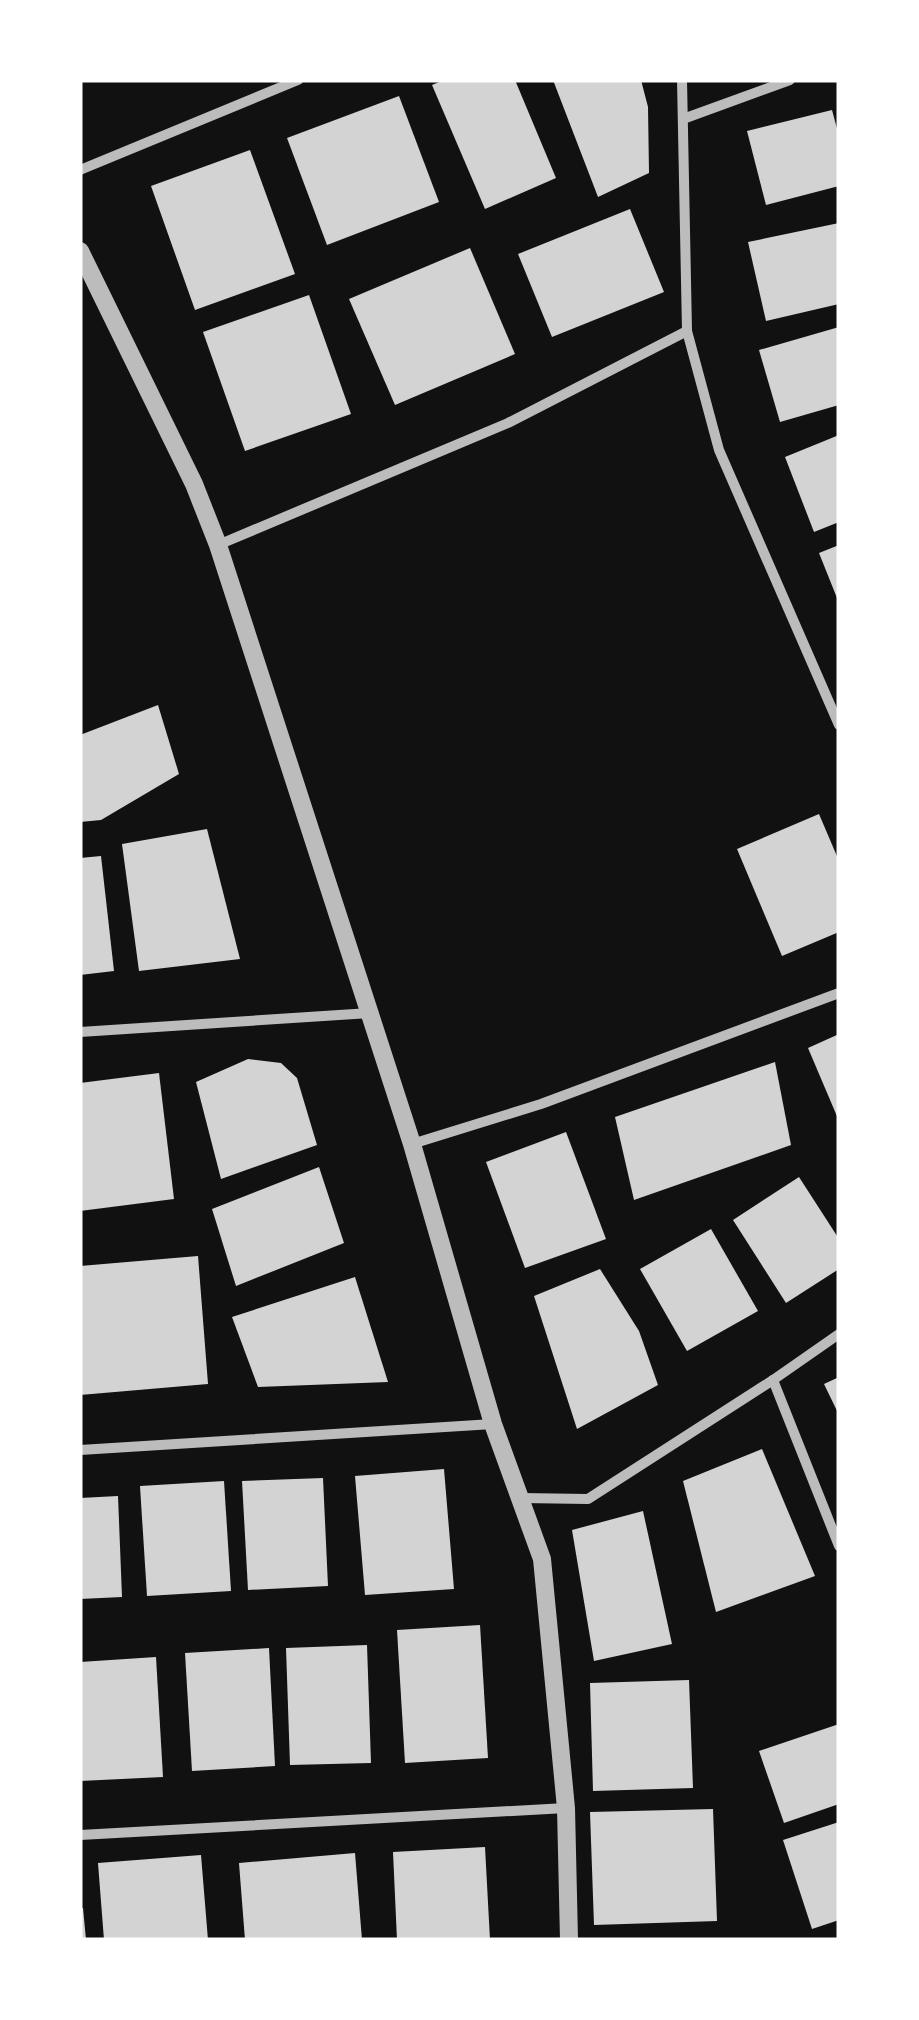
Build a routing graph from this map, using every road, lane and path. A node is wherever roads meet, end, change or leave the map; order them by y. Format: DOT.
graph roads {
  1 [pos="298,80"];
  2 [pos="682,80"];
  3 [pos="790,80"];
  4 [pos="682,119"];
  5 [pos="80,170"];
  6 [pos="80,252"];
  7 [pos="687,331"];
  8 [pos="218,545"];
  9 [pos="839,726"];
  10 [pos="839,992"];
  11 [pos="370,1013"];
  12 [pos="80,1032"];
  13 [pos="412,1144"];
  14 [pos="839,1334"];
  15 [pos="773,1380"];
  16 [pos="493,1424"];
  17 [pos="80,1450"];
  18 [pos="521,1498"];
  19 [pos="839,1546"];
  20 [pos="566,1808"];
  21 [pos="80,1834"];
  22 [pos="569,1940"];
  1 -- 5 [label="street"];
  2 -- 4 [label="street"];
  3 -- 4 [label="street"];
  4 -- 7 [label="street"];
  6 -- 8 [label="street"];
  7 -- 8 [label="street"];
  7 -- 9 [label="street"];
  8 -- 11 [label="street"];
  10 -- 13 [label="street"];
  11 -- 12 [label="street"];
  11 -- 13 [label="street"];
  13 -- 16 [label="street"];
  14 -- 15 [label="street"];
  15 -- 18 [label="street"];
  15 -- 19 [label="street"];
  16 -- 17 [label="street"];
  16 -- 18 [label="street"];
  18 -- 20 [label="street"];
  20 -- 21 [label="street"];
  20 -- 22 [label="street"];
}
